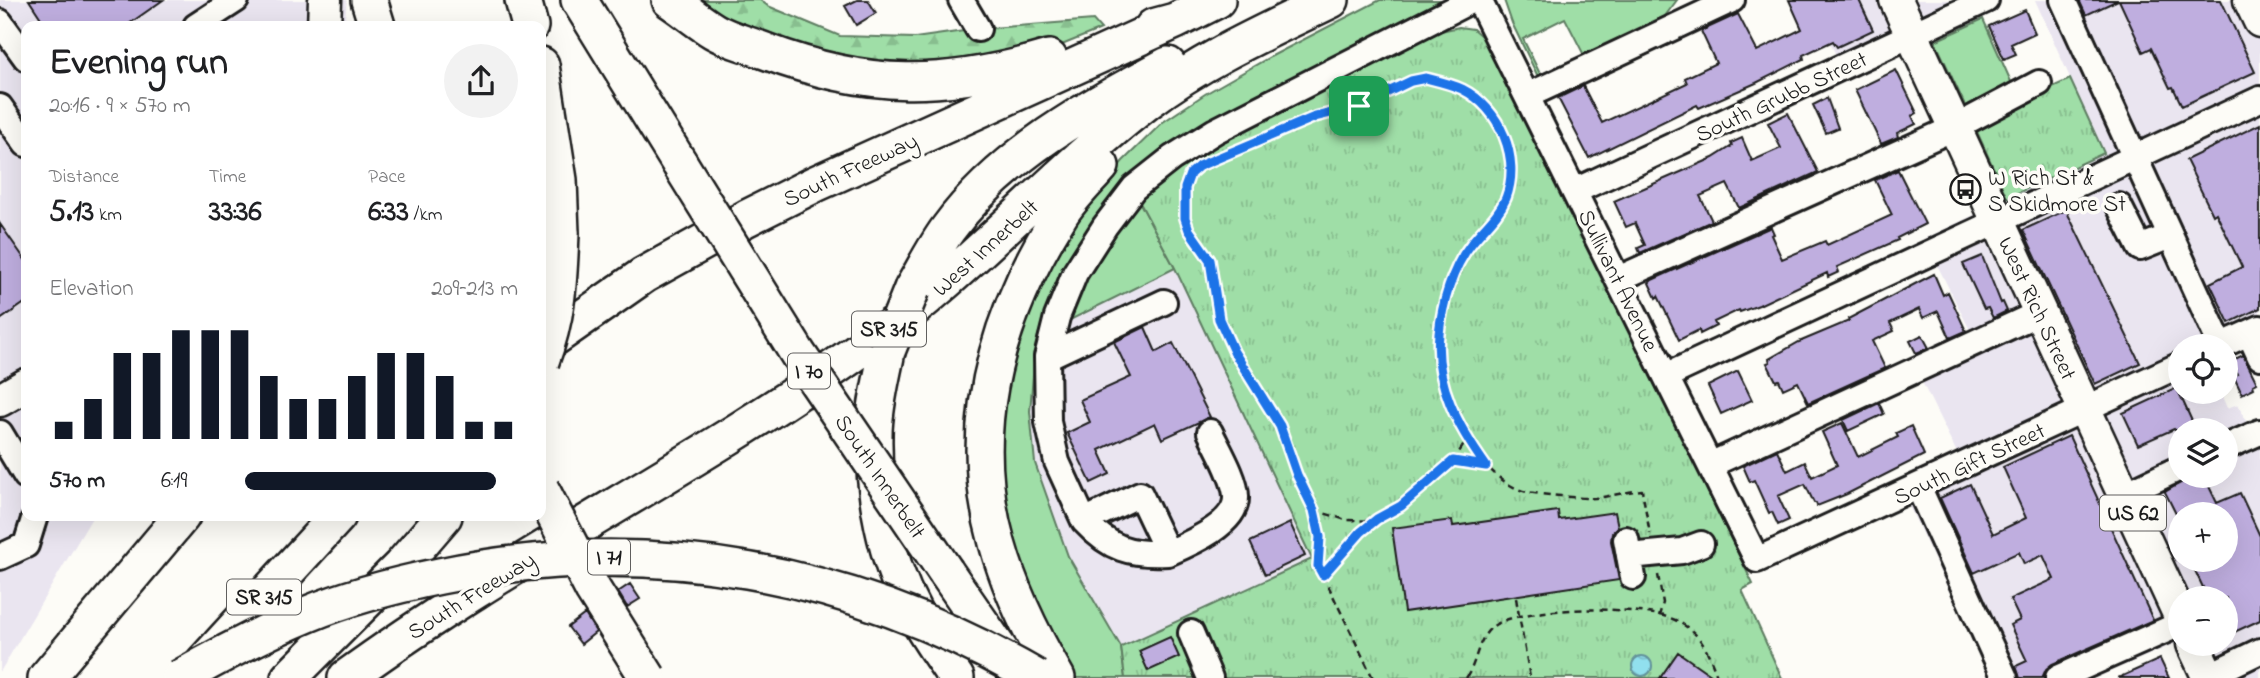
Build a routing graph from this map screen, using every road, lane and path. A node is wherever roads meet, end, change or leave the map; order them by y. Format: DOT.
graph roads {
  1 [pos="236,0"];
  2 [pos="325,0"];
  3 [pos="369,0"];
  4 [pos="523,0"];
  5 [pos="579,0"];
  6 [pos="670,0"];
  7 [pos="961,0"];
  8 [pos="1217,0"];
  9 [pos="1287,0"];
  10 [pos="1331,0"];
  11 [pos="1472,0"];
  12 [pos="1479,0"];
  13 [pos="1732,0"];
  14 [pos="1896,0"];
  15 [pos="1986,0"];
  16 [pos="2063,0"];
  17 [pos="2250,0"];
  18 [pos="1175,20"];
  19 [pos="204,21"];
  20 [pos="324,21"];
  21 [pos="375,21"];
  22 [pos="529,21"];
  23 [pos="2260,21"];
  24 [pos="0,22"];
  25 [pos="978,29"];
  26 [pos="1912,36"];
  27 [pos="1232,48"];
  28 [pos="21,51"];
  29 [pos="2039,83"];
  30 [pos="1527,96"];
  31 [pos="546,97"];
  32 [pos="2260,99"];
  33 [pos="0,107"];
  34 [pos="1954,128"];
  35 [pos="21,137"];
  36 [pos="2134,158"];
  37 [pos="1575,191"];
  38 [pos="2119,206"];
  39 [pos="1997,222"];
  40 [pos="2170,236"];
  41 [pos="1618,279"];
  42 [pos="1164,302"];
  43 [pos="2039,313"];
  44 [pos="2255,331"];
  45 [pos="2215,334"];
  46 [pos="2238,338"];
  47 [pos="546,344"];
  48 [pos="546,348"];
  49 [pos="1047,357"];
  50 [pos="2260,358"];
  51 [pos="2168,371"];
  52 [pos="1666,376"];
  53 [pos="21,388"];
  54 [pos="0,400"];
  55 [pos="2086,410"];
  56 [pos="1210,432"];
  57 [pos="2260,432"];
  58 [pos="0,433"];
  59 [pos="1467,440"];
  60 [pos="2238,442"];
  61 [pos="1453,461"];
  62 [pos="1710,465"];
  63 [pos="1486,466"];
  64 [pos="21,468"];
  65 [pos="2168,474"];
  66 [pos="1918,486"];
  67 [pos="2125,494"];
  68 [pos="546,499"];
  69 [pos="1314,510"];
  70 [pos="599,514"];
  71 [pos="33,521"];
  72 [pos="178,521"];
  73 [pos="333,521"];
  74 [pos="440,521"];
  75 [pos="1084,521"];
  76 [pos="1374,521"];
  77 [pos="1701,544"];
  78 [pos="1168,553"];
  79 [pos="1654,555"];
  80 [pos="0,557"];
  81 [pos="1629,557"];
  82 [pos="1757,560"];
  83 [pos="1323,575"];
  84 [pos="2168,589"];
  85 [pos="1516,598"];
  86 [pos="1659,616"];
  87 [pos="1519,617"];
  88 [pos="2168,629"];
  89 [pos="1191,633"];
  90 [pos="2260,651"];
  91 [pos="2198,656"];
  92 [pos="2208,677"];
  93 [pos="46,678"];
  94 [pos="180,678"];
  95 [pos="191,678"];
  96 [pos="289,678"];
  97 [pos="346,678"];
  98 [pos="648,678"];
  99 [pos="956,678"];
  100 [pos="1019,678"];
  101 [pos="1037,678"];
  102 [pos="1057,678"];
  103 [pos="1210,678"];
  104 [pos="1373,678"];
  105 [pos="1466,678"];
  106 [pos="1530,678"];
  107 [pos="1718,678"];
  108 [pos="2005,678"];
  109 [pos="2058,678"];
  1 -- 19 [label="street"];
  2 -- 20 [label="main road"];
  3 -- 21 [label="highway"];
  4 -- 22 [label="highway"];
  5 -- 100 [label="highway, South Innerbelt / I 70, bridge"];
  6 -- 18 [label="highway"];
  7 -- 25 [label="street"];
  8 -- 18 [label="highway"];
  9 -- 99 [label="highway, bridge"];
  10 -- 27 [label="highway, West Innerbelt / SR 315"];
  11 -- 49 [label="street"];
  12 -- 30 [label="street, Sullivant Avenue"];
  13 -- 30 [label="street"];
  14 -- 26 [label="main road, West Rich Street / US 62"];
  15 -- 26 [label="street, South Grubb Street"];
  16 -- 36 [label="street"];
  17 -- 23 [label="main road"];
  18 -- 47 [label="highway, South Freeway"];
  24 -- 28 [label="street"];
  26 -- 34 [label="main road, West Rich Street / US 62"];
  26 -- 37 [label="street, South Grubb Street"];
  27 -- 70 [label="highway, West Innerbelt / SR 315"];
  27 -- 102 [label="highway"];
  29 -- 34 [label="street"];
  30 -- 37 [label="street, Sullivant Avenue"];
  31 -- 48 [label="highway, bridge"];
  32 -- 36 [label="street"];
  33 -- 35 [label="street"];
  34 -- 39 [label="main road, West Rich Street / US 62"];
  34 -- 41 [label="street"];
  36 -- 39 [label="street"];
  36 -- 40 [label="street"];
  37 -- 41 [label="street, Sullivant Avenue"];
  38 -- 40 [label="street"];
  39 -- 43 [label="main road, West Rich Street / US 62"];
  39 -- 52 [label="street"];
  40 -- 45 [label="street"];
  41 -- 52 [label="street, Sullivant Avenue"];
  42 -- 49 [label="street"];
  43 -- 55 [label="main road, West Rich Street / US 62"];
  43 -- 62 [label="street"];
  44 -- 46 [label="street"];
  44 -- 50 [label="street"];
  49 -- 75 [label="street"];
  51 -- 55 [label="street, South Gift Street"];
  52 -- 62 [label="street, Sullivant Avenue"];
  53 -- 54 [label="main road"];
  55 -- 66 [label="street, South Gift Street"];
  55 -- 67 [label="main road, West Rich Street / US 62"];
  56 -- 78 [label="street"];
  57 -- 60 [label="street"];
  58 -- 64 [label="street"];
  59 -- 61 [label="path"];
  59 -- 63 [label="path"];
  59 -- 69 [label="path"];
  61 -- 63 [label="path"];
  61 -- 76 [label="path"];
  62 -- 82 [label="street, Sullivant Avenue"];
  63 -- 79 [label="path"];
  65 -- 67 [label="street"];
  66 -- 82 [label="street, South Gift Street"];
  66 -- 108 [label="street"];
  67 -- 84 [label="main road, West Rich Street / US 62"];
  68 -- 98 [label="highway, bridge"];
  69 -- 76 [label="path"];
  69 -- 83 [label="path"];
  70 -- 97 [label="highway, South Freeway / SR 315"];
  71 -- 80 [label="street"];
  72 -- 93 [label="highway"];
  73 -- 95 [label="highway, SR 315"];
  74 -- 96 [label="highway"];
  75 -- 78 [label="street"];
  75 -- 78 [label="street"];
  76 -- 83 [label="path"];
  77 -- 79 [label="street"];
  79 -- 81 [label="street"];
  79 -- 86 [label="path"];
  83 -- 104 [label="path"];
  85 -- 87 [label="path"];
  86 -- 87 [label="path"];
  86 -- 107 [label="path"];
  87 -- 105 [label="path"];
  87 -- 106 [label="path"];
  88 -- 109 [label="street"];
  89 -- 103 [label="street"];
  90 -- 92 [label="street"];
  91 -- 92 [label="main road"];
  94 -- 101 [label="highway, I 71, bridge"];
}
